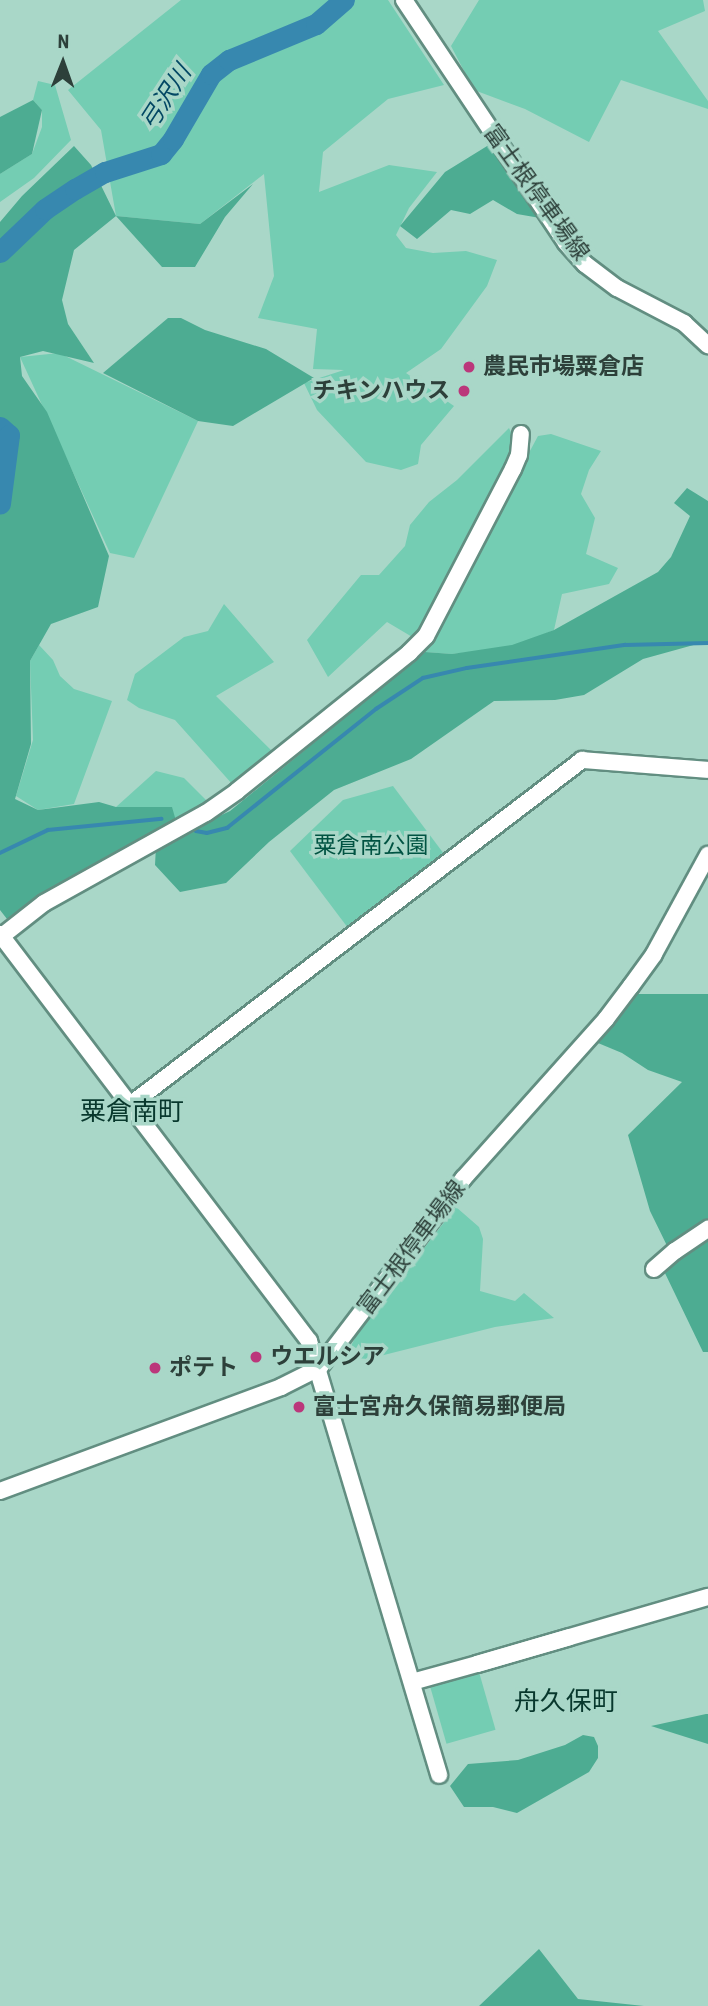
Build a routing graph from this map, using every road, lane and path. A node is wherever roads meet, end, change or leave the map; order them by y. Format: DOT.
graph roads {
  1 [pos="404,0"];
  2 [pos="708,345"];
  3 [pos="521,434"];
  4 [pos="708,770"];
  5 [pos="708,855"];
  6 [pos="1,935"];
  7 [pos="130,1105"];
  8 [pos="708,1229"];
  9 [pos="654,1269"];
  10 [pos="319,1368"];
  11 [pos="0,1491"];
  12 [pos="708,1597"];
  13 [pos="412,1682"];
  14 [pos="439,1775"];
  1 -- 2 [label="street, 富士根停車場線"];
  3 -- 6 [label="street"];
  4 -- 7 [label="street"];
  5 -- 10 [label="street, 富士根停車場線"];
  6 -- 7 [label="street"];
  7 -- 10 [label="street"];
  8 -- 9 [label="street"];
  10 -- 11 [label="street, 富士根停車場線"];
  10 -- 13 [label="street"];
  12 -- 13 [label="street"];
  13 -- 14 [label="street"];
}
